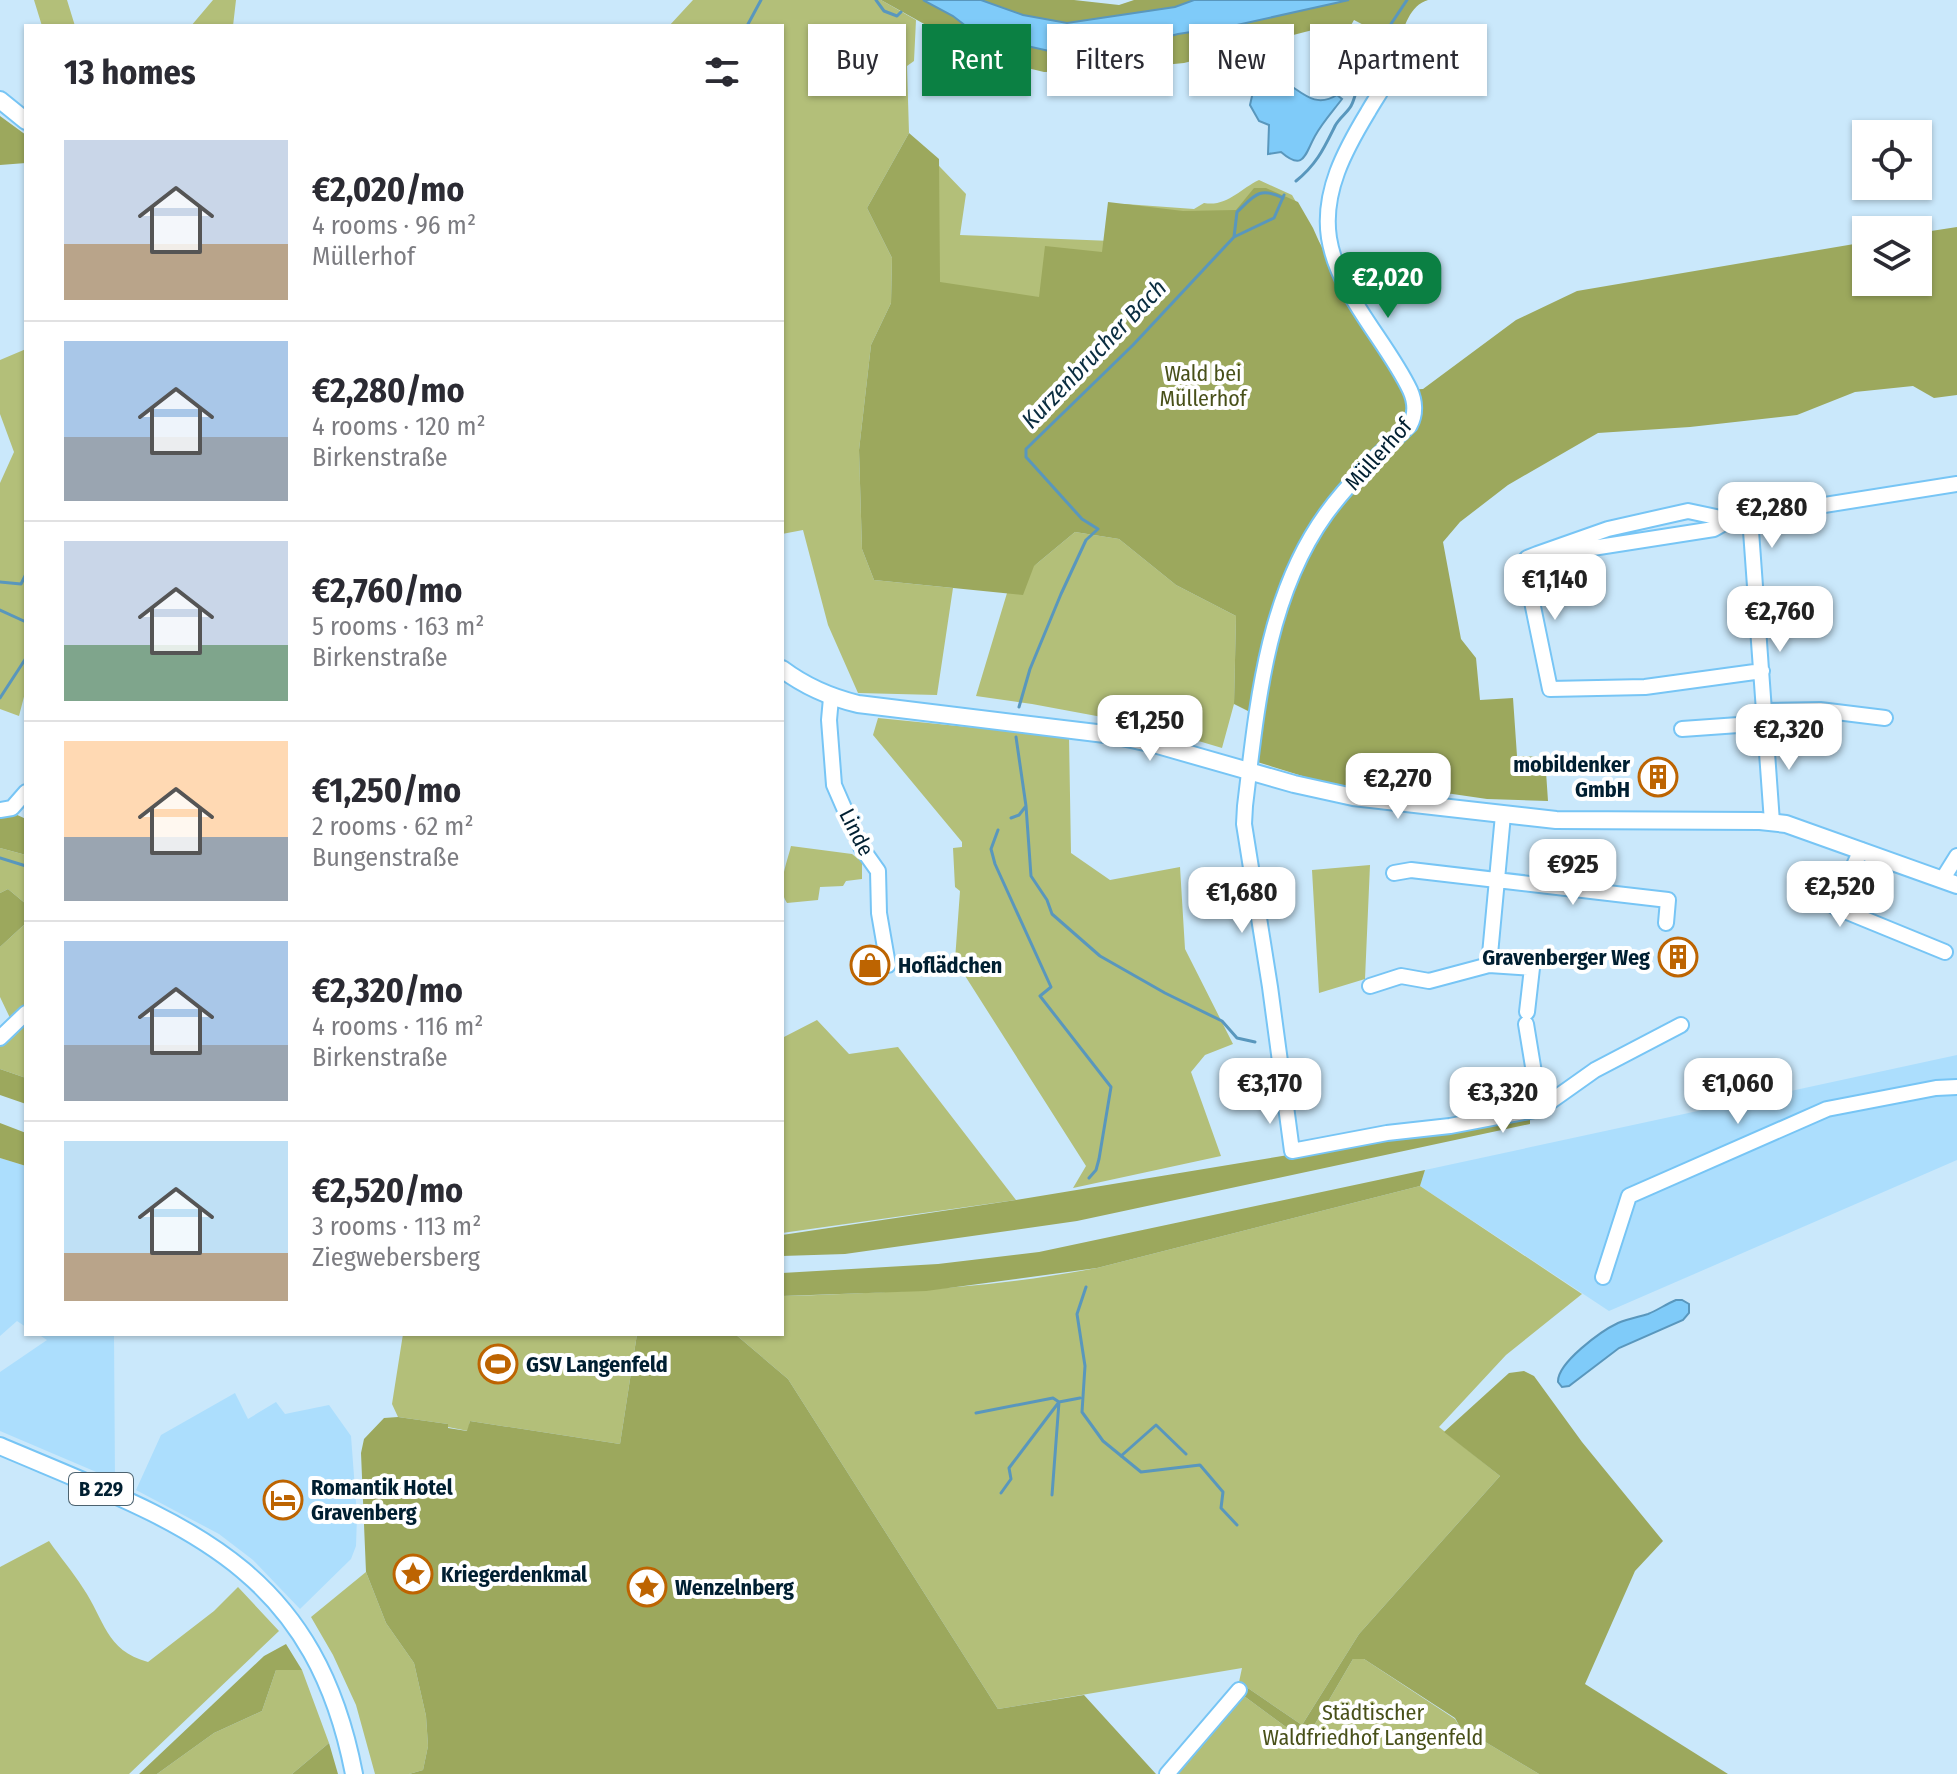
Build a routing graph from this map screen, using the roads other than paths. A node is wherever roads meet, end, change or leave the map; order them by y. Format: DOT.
graph roads {
  1 [pos="1378,96"];
  2 [pos="0,100"];
  3 [pos="24,119"];
  4 [pos="1957,484"];
  5 [pos="1750,517"];
  6 [pos="1730,520"];
  7 [pos="1537,554"];
  8 [pos="784,671"];
  9 [pos="1762,671"];
  10 [pos="831,698"];
  11 [pos="1766,717"];
  12 [pos="1885,718"];
  13 [pos="1682,729"];
  14 [pos="1249,771"];
  15 [pos="1503,815"];
  16 [pos="1772,822"];
  17 [pos="1861,850"];
  18 [pos="1957,856"];
  19 [pos="1394,873"];
  20 [pos="1497,880"];
  21 [pos="1949,882"];
  22 [pos="1666,923"];
  23 [pos="1945,952"];
  24 [pos="888,965"];
  25 [pos="1489,965"];
  26 [pos="1370,986"];
  27 [pos="24,1015"];
  28 [pos="1681,1025"];
  29 [pos="0,1038"];
  30 [pos="1957,1087"];
  31 [pos="1540,1109"];
  32 [pos="1603,1277"];
  33 [pos="0,1446"];
  34 [pos="1239,1690"];
  35 [pos="354,1774"];
  36 [pos="1167,1774"];
  1 -- 14 [label="street, Müllerhof"];
  2 -- 3 [label="main road"];
  4 -- 5 [label="street"];
  5 -- 6 [label="street"];
  5 -- 9 [label="street"];
  6 -- 7 [label="street"];
  6 -- 7 [label="street"];
  7 -- 9 [label="street"];
  8 -- 10 [label="main road"];
  9 -- 11 [label="street"];
  10 -- 14 [label="main road"];
  10 -- 24 [label="street, Linde"];
  11 -- 12 [label="street"];
  11 -- 13 [label="street"];
  11 -- 16 [label="street"];
  14 -- 15 [label="main road"];
  14 -- 31 [label="street"];
  15 -- 16 [label="main road"];
  15 -- 20 [label="street"];
  16 -- 17 [label="main road"];
  17 -- 21 [label="main road"];
  17 -- 23 [label="street"];
  18 -- 21 [label="street"];
  19 -- 20 [label="street"];
  20 -- 22 [label="street"];
  20 -- 25 [label="street"];
  25 -- 26 [label="street"];
  25 -- 31 [label="street"];
  27 -- 29 [label="street"];
  28 -- 31 [label="street"];
  30 -- 32 [label="street"];
  33 -- 35 [label="main road, B 229"];
  34 -- 36 [label="street"];
}
